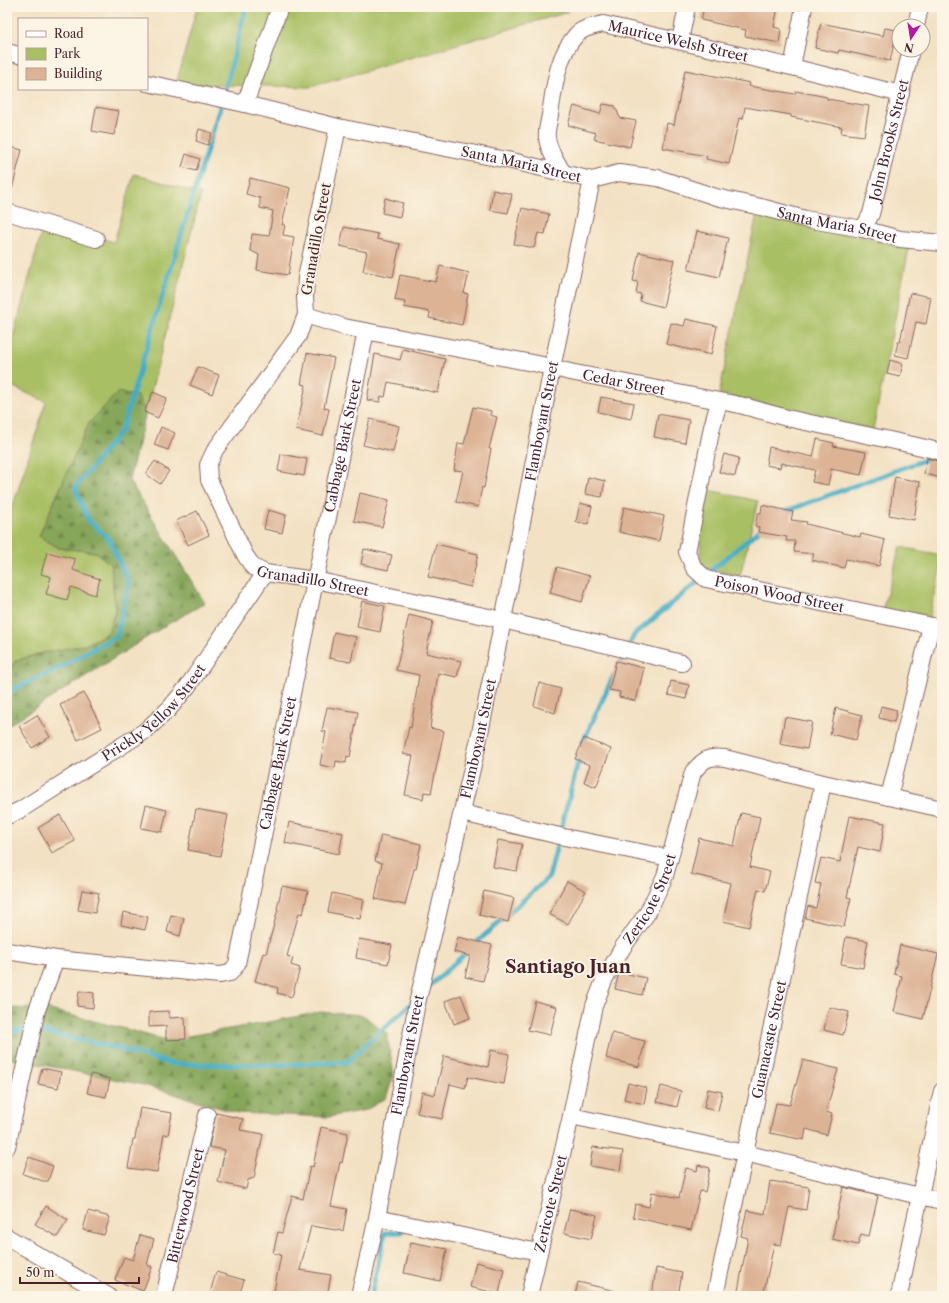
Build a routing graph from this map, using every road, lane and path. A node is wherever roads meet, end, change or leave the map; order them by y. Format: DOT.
graph roads {
  1 [pos="280,7"];
  2 [pos="686,7"];
  3 [pos="804,7"];
  4 [pos="920,7"];
  5 [pos="918,18"];
  6 [pos="680,41"];
  7 [pos="7,52"];
  8 [pos="18,55"];
  9 [pos="909,58"];
  10 [pos="792,67"];
  11 [pos="148,83"];
  12 [pos="901,94"];
  13 [pos="245,104"];
  14 [pos="338,127"];
  15 [pos="563,173"];
  16 [pos="592,180"];
  17 [pos="7,212"];
  18 [pos="863,229"];
  19 [pos="96,239"];
  20 [pos="942,243"];
  21 [pos="306,315"];
  22 [pos="366,332"];
  23 [pos="552,368"];
  24 [pos="719,402"];
  25 [pos="942,452"];
  26 [pos="265,573"];
  27 [pos="315,580"];
  28 [pos="503,620"];
  29 [pos="937,627"];
  30 [pos="682,663"];
  31 [pos="823,783"];
  32 [pos="889,796"];
  33 [pos="942,809"];
  34 [pos="462,813"];
  35 [pos="7,816"];
  36 [pos="670,858"];
  37 [pos="7,951"];
  38 [pos="56,960"];
  39 [pos="942,1091"];
  40 [pos="207,1115"];
  41 [pos="571,1116"];
  42 [pos="7,1147"];
  43 [pos="745,1153"];
  44 [pos="919,1196"];
  45 [pos="942,1200"];
  46 [pos="377,1218"];
  47 [pos="7,1237"];
  48 [pos="538,1252"];
  49 [pos="108,1296"];
  50 [pos="164,1296"];
  51 [pos="359,1296"];
  52 [pos="529,1296"];
  53 [pos="715,1296"];
  54 [pos="899,1296"];
  1 -- 13 [label="street"];
  2 -- 6 [label="street"];
  3 -- 10 [label="street"];
  4 -- 5 [label="street"];
  6 -- 10 [label="street, Maurice Welsh Street"];
  6 -- 15 [label="street, Maurice Welsh Street"];
  7 -- 8 [label="street"];
  9 -- 12 [label="street, John Brooks Street"];
  10 -- 12 [label="street, Maurice Welsh Street"];
  11 -- 13 [label="street, Santa Maria Street"];
  12 -- 18 [label="street, John Brooks Street"];
  13 -- 14 [label="street, Santa Maria Street"];
  14 -- 15 [label="street, Santa Maria Street"];
  14 -- 21 [label="street, Granadillo Street"];
  15 -- 16 [label="street, Santa Maria Street"];
  16 -- 18 [label="street, Santa Maria Street"];
  16 -- 23 [label="street, Flamboyant Street"];
  17 -- 19 [label="street"];
  18 -- 20 [label="street, Santa Maria Street"];
  21 -- 22 [label="street, Cedar Street"];
  21 -- 26 [label="street, Granadillo Street"];
  22 -- 23 [label="street, Cedar Street"];
  22 -- 27 [label="street, Cabbage Bark Street"];
  23 -- 24 [label="street, Cedar Street"];
  23 -- 28 [label="street, Flamboyant Street"];
  24 -- 25 [label="street, Cedar Street"];
  24 -- 29 [label="street, Poison Wood Street"];
  26 -- 27 [label="street, Granadillo Street"];
  26 -- 35 [label="street, Prickly Yellow Street"];
  27 -- 28 [label="street, Granadillo Street"];
  27 -- 38 [label="street, Cabbage Bark Street"];
  28 -- 30 [label="street, Granadillo Street"];
  28 -- 34 [label="street, Flamboyant Street"];
  29 -- 32 [label="street"];
  31 -- 32 [label="street, Zericote Street"];
  31 -- 36 [label="street, Zericote Street"];
  31 -- 43 [label="street, Guanacaste Street"];
  32 -- 33 [label="street, Zericote Street"];
  34 -- 36 [label="street"];
  34 -- 46 [label="street, Flamboyant Street"];
  36 -- 41 [label="street, Zericote Street"];
  37 -- 38 [label="street, Cabbage Bark Street"];
  38 -- 42 [label="street"];
  39 -- 44 [label="street"];
  40 -- 50 [label="street, Bitterwood Street"];
  41 -- 43 [label="street"];
  41 -- 48 [label="street, Zericote Street"];
  43 -- 44 [label="street"];
  43 -- 53 [label="street, Guanacaste Street"];
  44 -- 45 [label="street"];
  44 -- 54 [label="street"];
  46 -- 48 [label="street"];
  46 -- 51 [label="street, Flamboyant Street"];
  47 -- 49 [label="street"];
  48 -- 52 [label="street, Zericote Street"];
}
